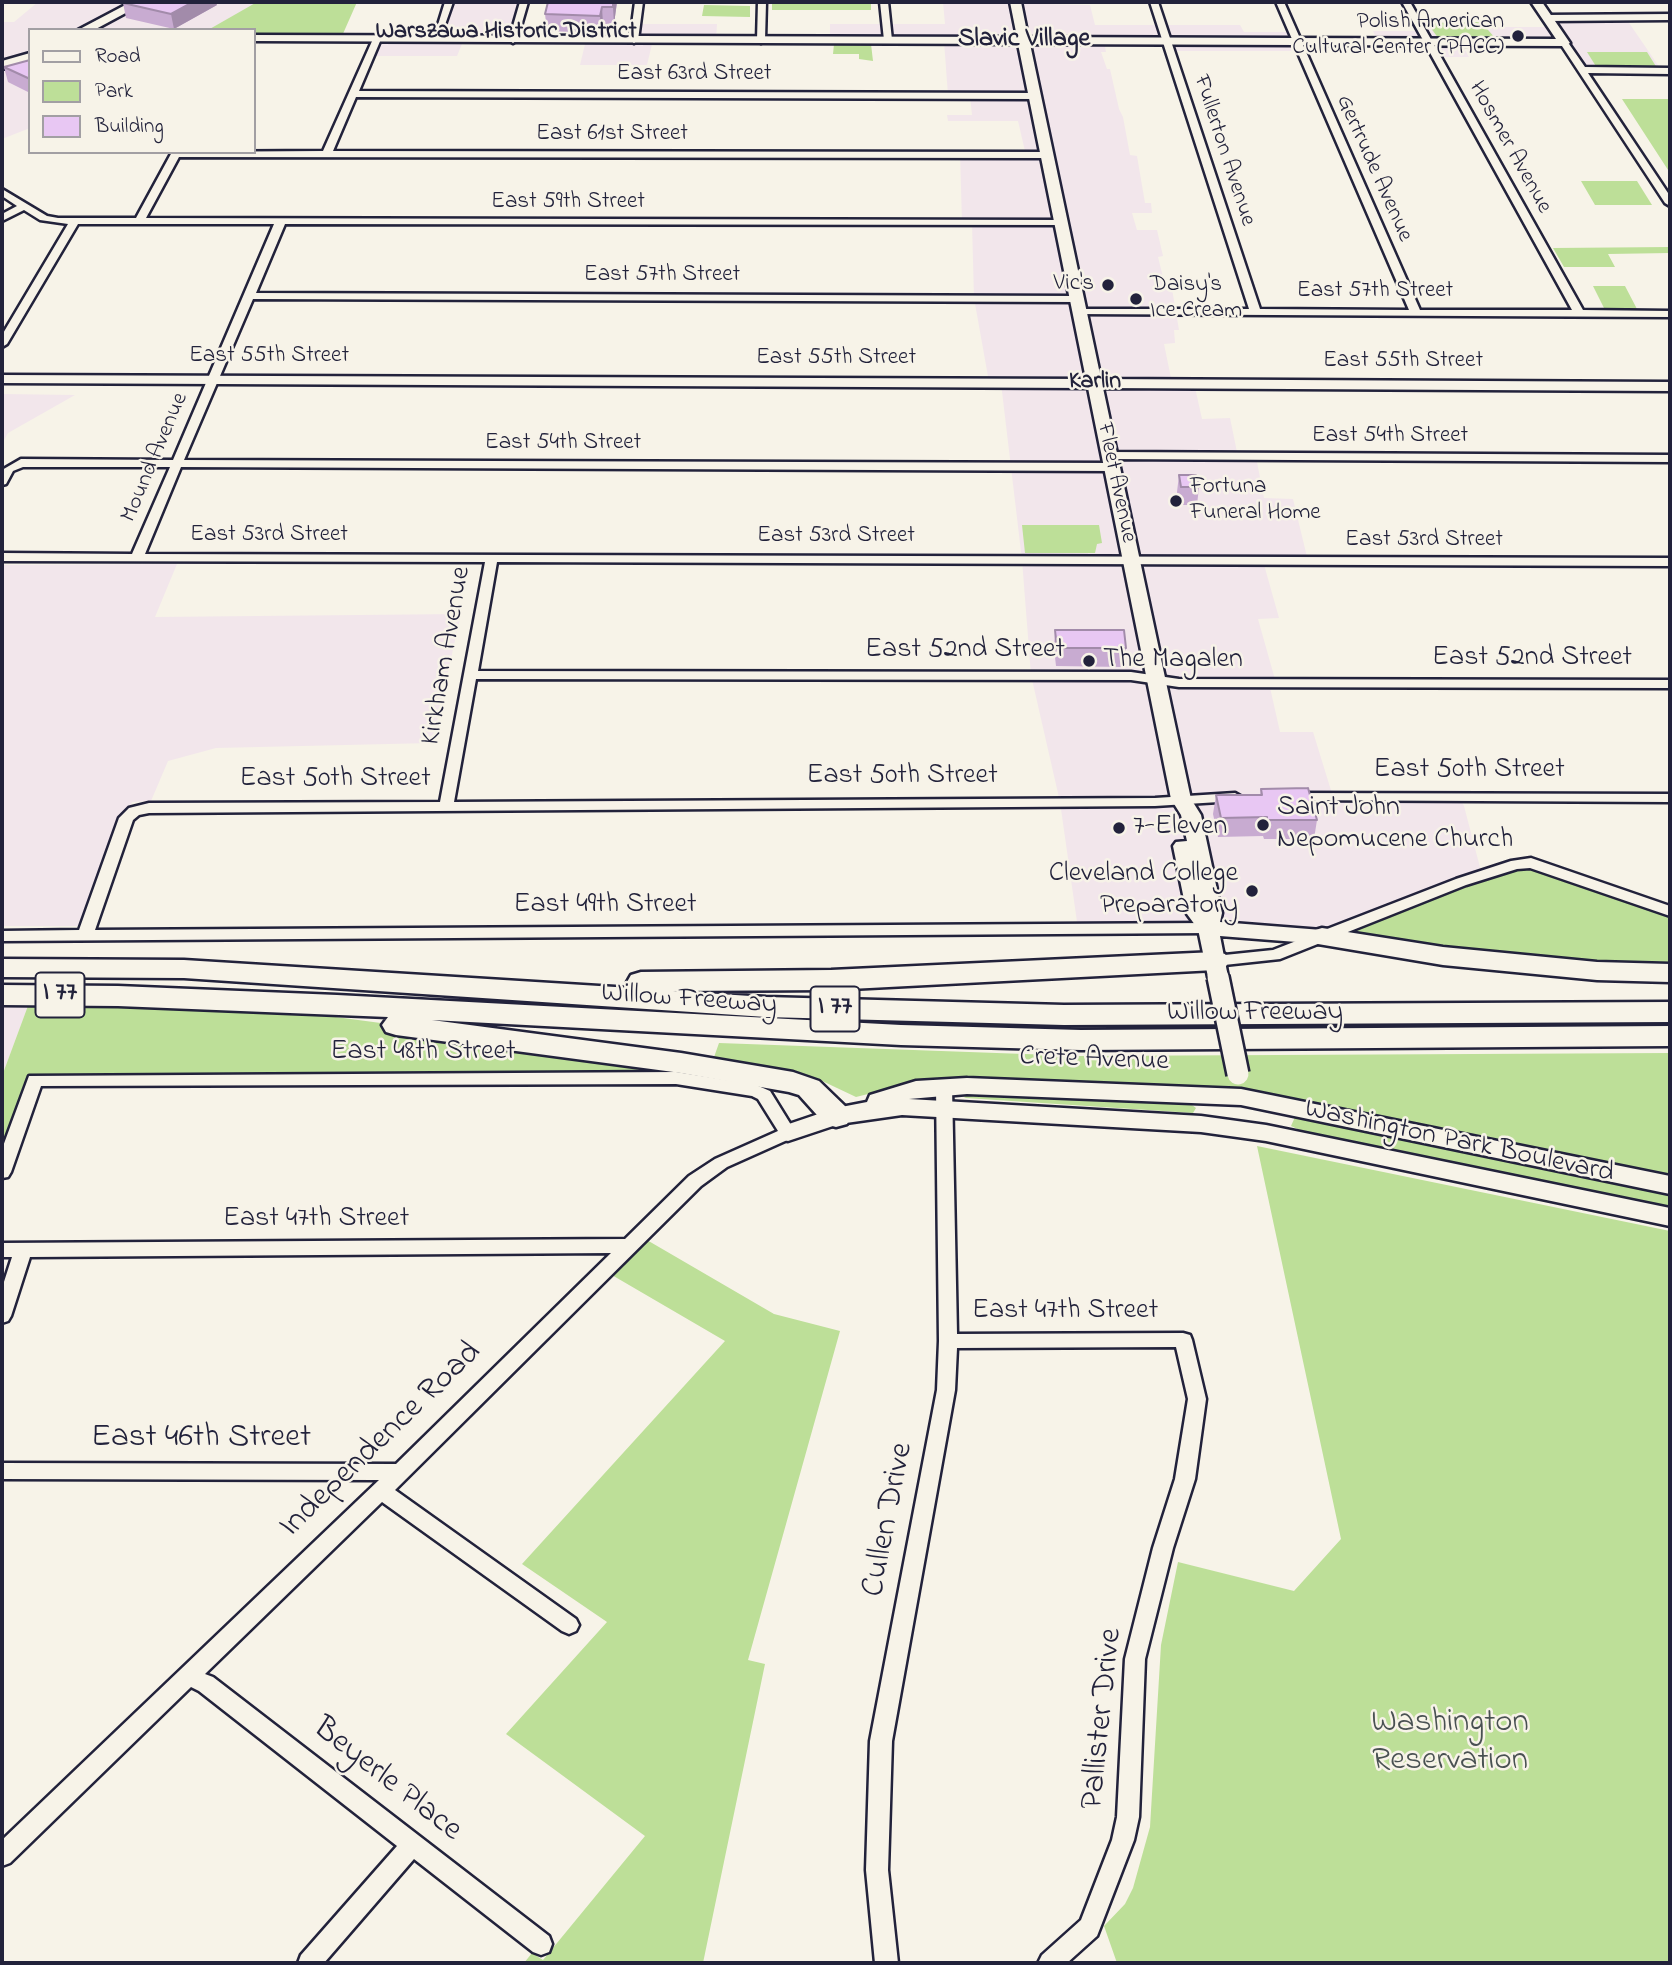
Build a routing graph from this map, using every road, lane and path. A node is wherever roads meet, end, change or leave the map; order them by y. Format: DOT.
graph roads {
  1 [pos="139,2"];
  2 [pos="449,2"];
  3 [pos="524,2"];
  4 [pos="639,2"];
  5 [pos="762,2"];
  6 [pos="884,2"];
  7 [pos="1015,2"];
  8 [pos="1154,2"];
  9 [pos="1280,2"];
  10 [pos="1406,2"];
  11 [pos="1537,2"];
  12 [pos="1670,17"];
  13 [pos="1548,18"];
  14 [pos="88,28"];
  15 [pos="256,38"];
  16 [pos="377,39"];
  17 [pos="436,39"];
  18 [pos="513,40"];
  19 [pos="634,40"];
  20 [pos="761,40"];
  21 [pos="888,40"];
  22 [pos="1023,41"];
  23 [pos="1167,41"];
  24 [pos="1297,42"];
  25 [pos="1428,42"];
  26 [pos="1564,43"];
  27 [pos="28,58"];
  28 [pos="2,65"];
  29 [pos="1582,70"];
  30 [pos="1670,71"];
  31 [pos="353,94"];
  32 [pos="1035,96"];
  33 [pos="175,154"];
  34 [pos="256,154"];
  35 [pos="327,154"];
  36 [pos="1047,155"];
  37 [pos="2,192"];
  38 [pos="1670,203"];
  39 [pos="24,206"];
  40 [pos="2,218"];
  41 [pos="75,221"];
  42 [pos="139,221"];
  43 [pos="281,221"];
  44 [pos="1061,223"];
  45 [pos="248,296"];
  46 [pos="1077,305"];
  47 [pos="1256,313"];
  48 [pos="1416,313"];
  49 [pos="1579,313"];
  50 [pos="1670,314"];
  51 [pos="2,344"];
  52 [pos="2,379"];
  53 [pos="211,380"];
  54 [pos="1094,383"];
  55 [pos="1670,386"];
  56 [pos="1670,459"];
  57 [pos="1111,461"];
  58 [pos="176,463"];
  59 [pos="2,481"];
  60 [pos="2,557"];
  61 [pos="137,557"];
  62 [pos="492,557"];
  63 [pos="1132,561"];
  64 [pos="1670,562"];
  65 [pos="469,675"];
  66 [pos="1156,679"];
  67 [pos="1670,684"];
  68 [pos="1256,797"];
  69 [pos="1282,797"];
  70 [pos="1670,798"];
  71 [pos="1181,799"];
  72 [pos="446,806"];
  73 [pos="1670,911"];
  74 [pos="1208,928"];
  75 [pos="2,936"];
  76 [pos="85,936"];
  77 [pos="1322,937"];
  78 [pos="2,968"];
  79 [pos="1217,969"];
  80 [pos="1670,973"];
  81 [pos="404,983"];
  82 [pos="2,995"];
  83 [pos="223,1002"];
  84 [pos="1670,1012"];
  85 [pos="1670,1036"];
  86 [pos="1241,1097"];
  87 [pos="943,1098"];
  88 [pos="836,1116"];
  89 [pos="1237,1128"];
  90 [pos="789,1133"];
  91 [pos="2,1172"];
  92 [pos="1670,1185"];
  93 [pos="1670,1217"];
  94 [pos="630,1246"];
  95 [pos="23,1249"];
  96 [pos="2,1250"];
  97 [pos="2,1316"];
  98 [pos="1183,1340"];
  99 [pos="948,1341"];
  100 [pos="2,1471"];
  101 [pos="400,1472"];
  102 [pos="380,1490"];
  103 [pos="569,1625"];
  104 [pos="187,1676"];
  105 [pos="413,1844"];
  106 [pos="2,1855"];
  107 [pos="541,1944"];
  108 [pos="309,1963"];
  109 [pos="886,1963"];
  110 [pos="1050,1963"];
  1 -- 14 [label="main road"];
  2 -- 17 [label="street"];
  3 -- 18 [label="street"];
  4 -- 19 [label="street"];
  5 -- 20 [label="street"];
  6 -- 21 [label="street"];
  7 -- 22 [label="street, Fleet Avenue"];
  8 -- 23 [label="street, Fullerton Avenue"];
  9 -- 24 [label="street, Gertrude Avenue"];
  10 -- 25 [label="street, Hosmer Avenue"];
  11 -- 13 [label="street"];
  12 -- 13 [label="street"];
  13 -- 26 [label="street"];
  15 -- 16 [label="street"];
  16 -- 17 [label="street"];
  16 -- 31 [label="street"];
  17 -- 18 [label="street"];
  18 -- 19 [label="street"];
  19 -- 20 [label="street"];
  20 -- 21 [label="street"];
  21 -- 22 [label="street"];
  22 -- 23 [label="street"];
  22 -- 32 [label="street, Fleet Avenue"];
  23 -- 24 [label="street"];
  23 -- 47 [label="street, Fullerton Avenue"];
  24 -- 25 [label="street"];
  24 -- 48 [label="street, Gertrude Avenue"];
  25 -- 26 [label="street"];
  25 -- 49 [label="street, Hosmer Avenue"];
  26 -- 29 [label="street"];
  27 -- 28 [label="main road"];
  29 -- 30 [label="street"];
  29 -- 38 [label="street"];
  31 -- 32 [label="street, East 63rd Street"];
  31 -- 35 [label="street"];
  32 -- 36 [label="street, Fleet Avenue"];
  33 -- 42 [label="street"];
  34 -- 35 [label="street, East 61st Street"];
  35 -- 36 [label="street, East 61st Street"];
  36 -- 44 [label="street, Fleet Avenue"];
  37 -- 39 [label="street, East 59th Street"];
  39 -- 40 [label="street"];
  39 -- 41 [label="street, East 59th Street"];
  41 -- 42 [label="street, East 59th Street"];
  41 -- 51 [label="street"];
  42 -- 43 [label="street, East 59th Street"];
  43 -- 44 [label="street, East 59th Street"];
  43 -- 45 [label="street, Mound Avenue"];
  44 -- 46 [label="street, Fleet Avenue"];
  45 -- 46 [label="street, East 57th Street"];
  45 -- 53 [label="street, Mound Avenue"];
  46 -- 47 [label="street, East 57th Street"];
  46 -- 54 [label="street, Fleet Avenue"];
  47 -- 48 [label="street, East 57th Street"];
  48 -- 49 [label="street, East 57th Street"];
  49 -- 50 [label="street, East 57th Street"];
  52 -- 53 [label="street, East 55th Street"];
  53 -- 54 [label="street, East 55th Street"];
  53 -- 58 [label="street, Mound Avenue"];
  54 -- 55 [label="street, East 55th Street"];
  54 -- 57 [label="street, Fleet Avenue"];
  56 -- 57 [label="street, East 54th Street"];
  57 -- 58 [label="street, East 54th Street"];
  57 -- 63 [label="street, Fleet Avenue"];
  58 -- 59 [label="street, East 54th Street"];
  58 -- 61 [label="street, Mound Avenue"];
  60 -- 61 [label="street, East 53rd Street"];
  61 -- 62 [label="street, East 53rd Street"];
  62 -- 63 [label="street, East 53rd Street"];
  62 -- 65 [label="street, Kirkham Avenue"];
  63 -- 64 [label="street, East 53rd Street"];
  63 -- 66 [label="street, Fleet Avenue"];
  65 -- 66 [label="street, East 52nd Street"];
  65 -- 72 [label="street, Kirkham Avenue"];
  66 -- 67 [label="street, East 52nd Street"];
  66 -- 71 [label="street, Fleet Avenue"];
  68 -- 71 [label="street, East 50th Street"];
  69 -- 70 [label="street, East 50th Street"];
  71 -- 72 [label="street, East 50th Street"];
  71 -- 74 [label="street, Fleet Avenue"];
  72 -- 76 [label="street, East 50th Street"];
  73 -- 77 [label="street"];
  74 -- 76 [label="street, East 49th Street"];
  74 -- 77 [label="street"];
  74 -- 79 [label="street, Fleet Avenue"];
  75 -- 76 [label="street, East 49th Street"];
  77 -- 79 [label="street"];
  77 -- 80 [label="highway"];
  78 -- 81 [label="highway, Willow Freeway / I 77"];
  79 -- 81 [label="highway"];
  79 -- 86 [label="street, Fleet Avenue, bridge"];
  81 -- 84 [label="highway, Willow Freeway / I 77"];
  82 -- 83 [label="highway, Willow Freeway / I 77"];
  83 -- 85 [label="highway, Willow Freeway / I 77"];
  83 -- 88 [label="highway"];
  86 -- 87 [label="street, Crete Avenue"];
  86 -- 89 [label="street, Fleet Avenue"];
  86 -- 92 [label="street, Washington Park Boulevard"];
  87 -- 88 [label="street, Independence Road"];
  87 -- 89 [label="street, Crete Avenue"];
  87 -- 99 [label="street, Cullen Drive"];
  88 -- 90 [label="street, Independence Road"];
  89 -- 93 [label="street, Washington Park Boulevard"];
  90 -- 91 [label="street, East 48th Street"];
  90 -- 94 [label="street, Independence Road"];
  94 -- 95 [label="street, East 47th Street"];
  94 -- 101 [label="street, Independence Road"];
  95 -- 96 [label="street, East 47th Street"];
  95 -- 97 [label="street"];
  98 -- 99 [label="street, East 47th Street"];
  98 -- 110 [label="street, Pallister Drive"];
  99 -- 109 [label="street, Cullen Drive"];
  100 -- 101 [label="street, East 46th Street"];
  101 -- 102 [label="street, Independence Road"];
  102 -- 103 [label="street"];
  102 -- 104 [label="street, Independence Road"];
  104 -- 105 [label="street, Beyerle Place"];
  104 -- 106 [label="street, Independence Road"];
  105 -- 107 [label="street, Beyerle Place"];
  105 -- 108 [label="street"];
}
